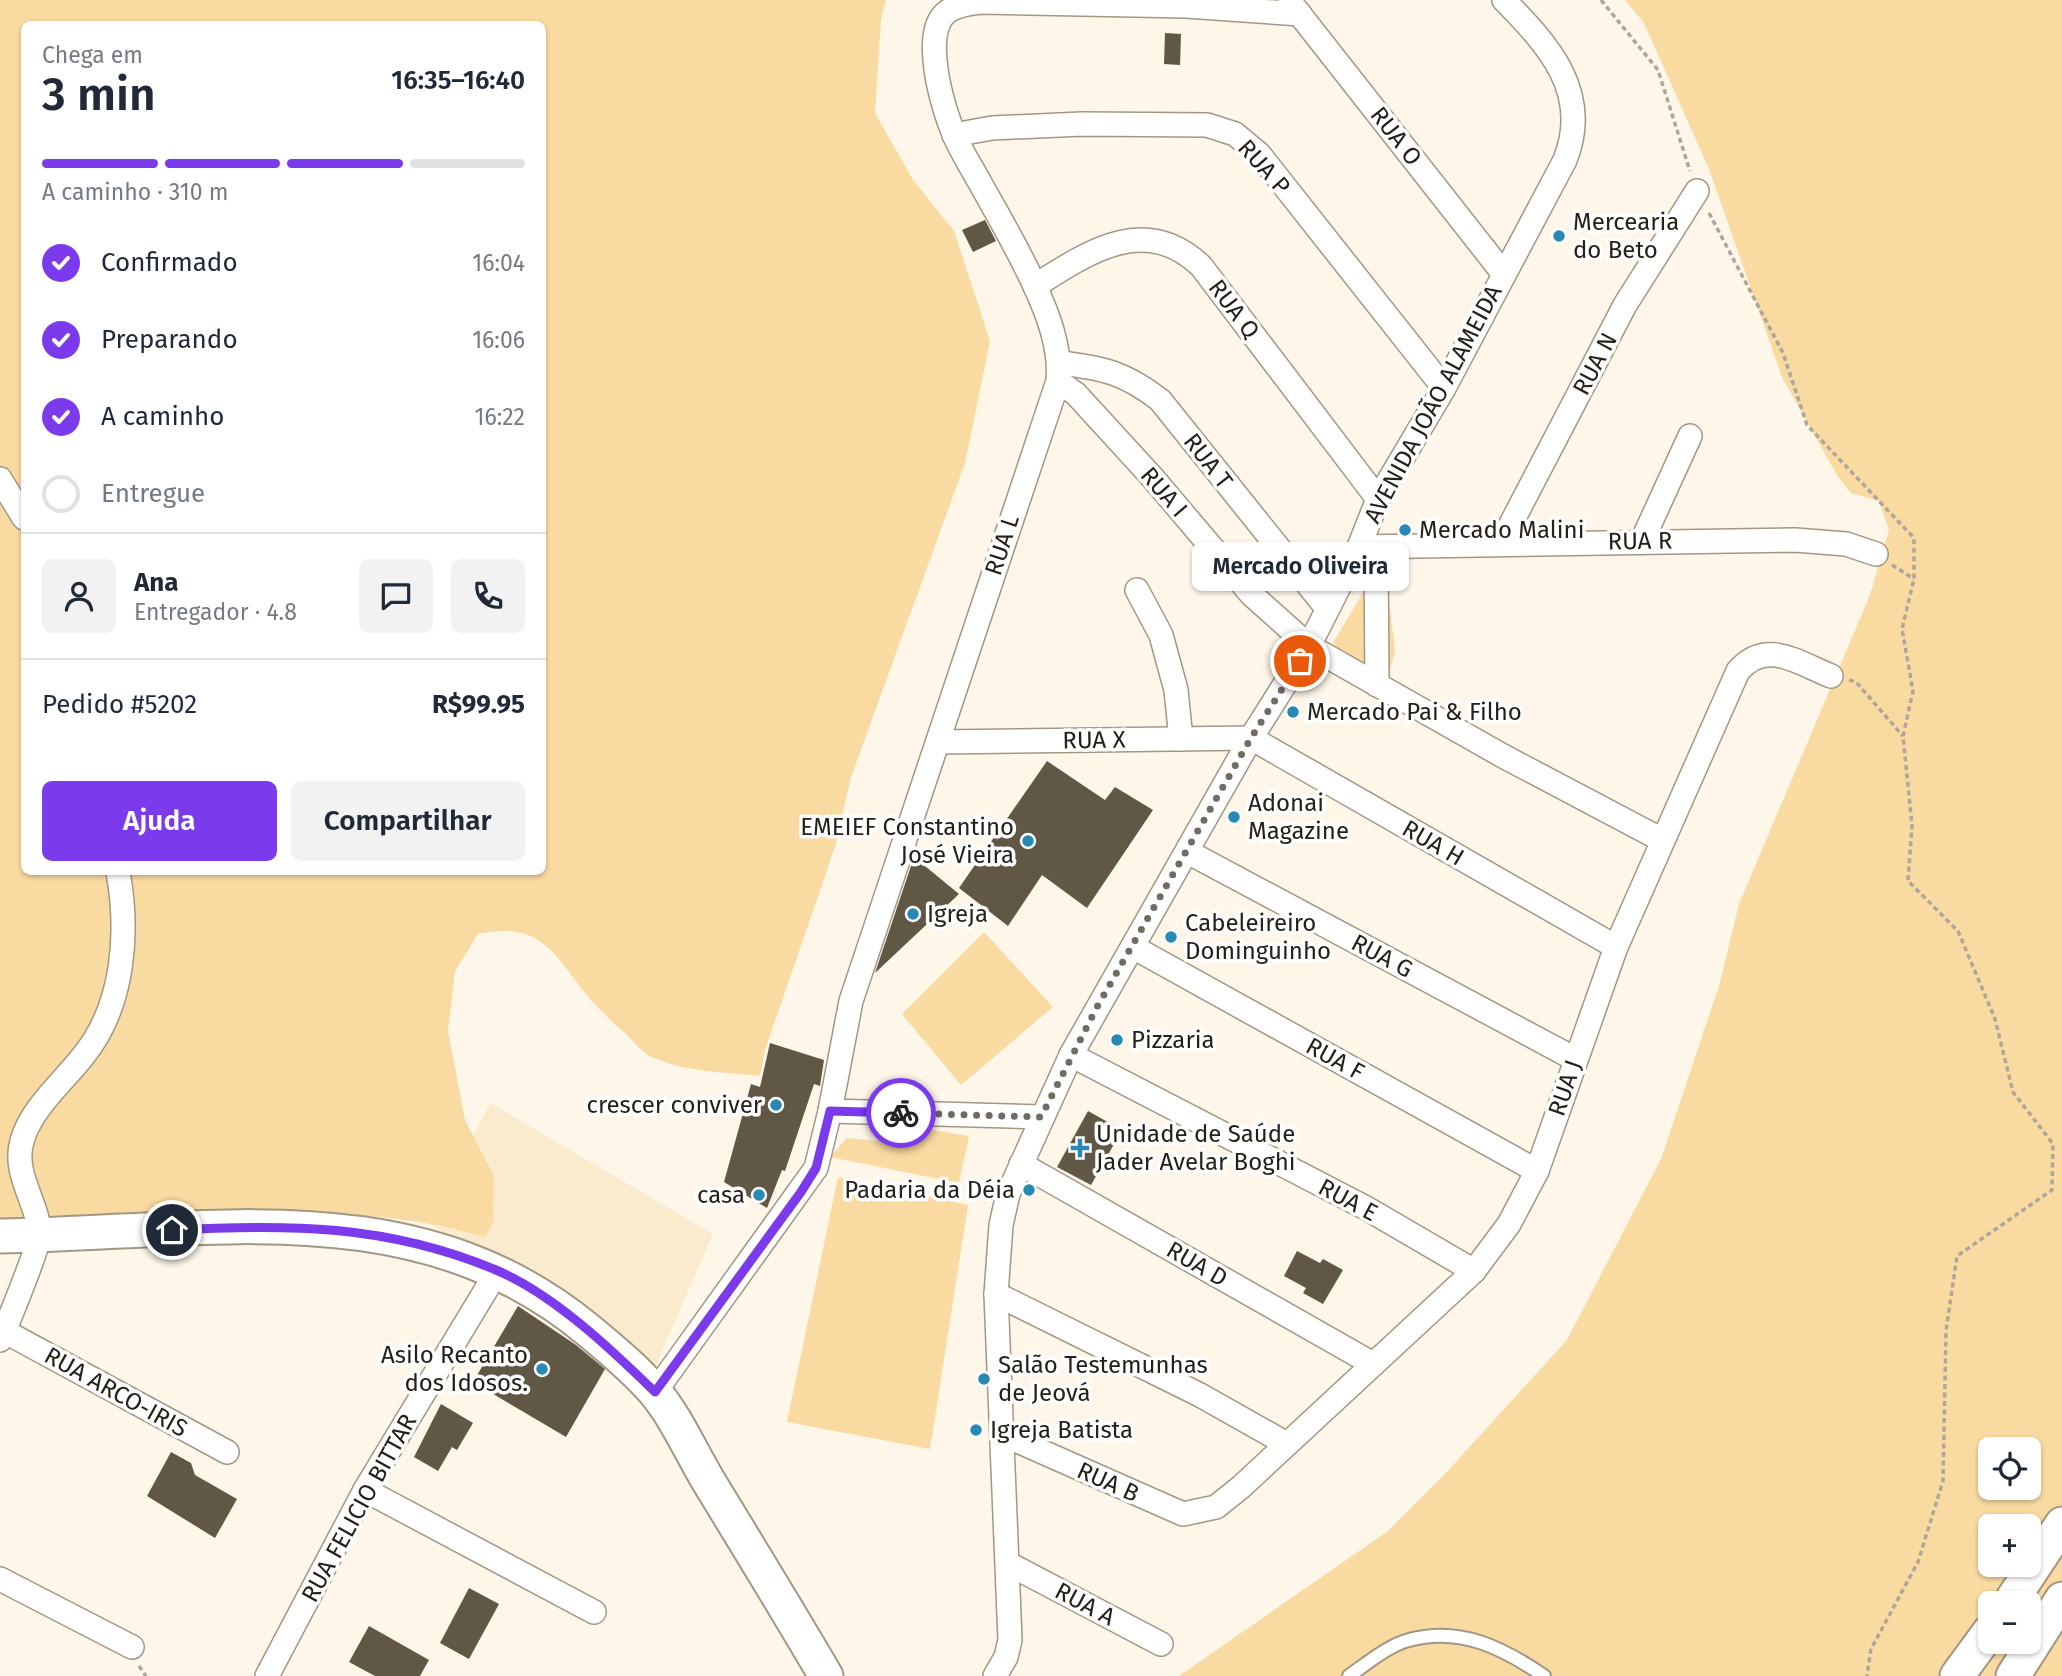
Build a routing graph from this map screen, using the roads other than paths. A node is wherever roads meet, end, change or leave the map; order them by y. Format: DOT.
graph roads {
  1 [pos="1504,0"];
  2 [pos="1186,3"];
  3 [pos="1294,7"];
  4 [pos="954,135"];
  5 [pos="1697,191"];
  6 [pos="1503,273"];
  7 [pos="1035,286"];
  8 [pos="1059,372"];
  9 [pos="1444,388"];
  10 [pos="1690,436"];
  11 [pos="0,479"];
  12 [pos="1378,499"];
  13 [pos="21,513"];
  14 [pos="1642,541"];
  15 [pos="1501,543"];
  16 [pos="1367,547"];
  17 [pos="1876,554"];
  18 [pos="1137,590"];
  19 [pos="1326,607"];
  20 [pos="1309,646"];
  21 [pos="1832,676"];
  22 [pos="1377,685"];
  23 [pos="1251,738"];
  24 [pos="1181,739"];
  25 [pos="938,743"];
  26 [pos="1662,840"];
  27 [pos="1188,852"];
  28 [pos="118,875"];
  29 [pos="1133,947"];
  30 [pos="1616,947"];
  31 [pos="1071,1055"];
  32 [pos="1575,1059"];
  33 [pos="830,1111"];
  34 [pos="1041,1117"];
  35 [pos="1021,1164"];
  36 [pos="1537,1171"];
  37 [pos="40,1235"];
  38 [pos="0,1236"];
  39 [pos="498,1270"];
  40 [pos="1474,1271"];
  41 [pos="996,1294"];
  42 [pos="2,1335"];
  43 [pos="1373,1364"];
  44 [pos="655,1392"];
  45 [pos="1004,1435"];
  46 [pos="1285,1443"];
  47 [pos="227,1452"];
  48 [pos="365,1490"];
  49 [pos="1216,1507"];
  50 [pos="2062,1524"];
  51 [pos="1009,1564"];
  52 [pos="0,1579"];
  53 [pos="2018,1591"];
  54 [pos="2062,1599"];
  55 [pos="594,1612"];
  56 [pos="1161,1644"];
  57 [pos="132,1647"];
  58 [pos="1978,1648"];
  59 [pos="267,1676"];
  60 [pos="826,1676"];
  61 [pos="995,1676"];
  62 [pos="1349,1676"];
  63 [pos="1544,1676"];
  64 [pos="1957,1676"];
  65 [pos="2013,1676"];
  1 -- 6 [label="street, AVENIDA JOÃO ALAMEIDA"];
  2 -- 3 [label="street"];
  2 -- 4 [label="street"];
  3 -- 6 [label="street, RUA O"];
  4 -- 7 [label="street"];
  4 -- 9 [label="street, RUA P"];
  5 -- 15 [label="street, RUA N"];
  6 -- 9 [label="street, AVENIDA JOÃO ALAMEIDA"];
  7 -- 8 [label="street"];
  7 -- 12 [label="street, RUA Q"];
  8 -- 19 [label="street, RUA T"];
  8 -- 20 [label="street, RUA I"];
  8 -- 25 [label="street, RUA L"];
  9 -- 12 [label="street, AVENIDA JOÃO ALAMEIDA"];
  10 -- 14 [label="street"];
  11 -- 13 [label="street"];
  12 -- 16 [label="street, AVENIDA JOÃO ALAMEIDA"];
  14 -- 15 [label="street, RUA R"];
  14 -- 17 [label="street, RUA R"];
  15 -- 16 [label="street, RUA R"];
  16 -- 19 [label="street, AVENIDA JOÃO ALAMEIDA"];
  16 -- 22 [label="street"];
  18 -- 24 [label="street"];
  19 -- 20 [label="street, AVENIDA JOÃO ALAMEIDA"];
  20 -- 22 [label="street, RUA I"];
  20 -- 23 [label="street, AVENIDA JOÃO ALAMEIDA"];
  21 -- 26 [label="street, RUA J"];
  22 -- 26 [label="street, RUA I"];
  23 -- 24 [label="street, RUA X"];
  23 -- 27 [label="street, AVENIDA JOÃO ALAMEIDA"];
  23 -- 30 [label="street, RUA H"];
  24 -- 25 [label="street, RUA X"];
  25 -- 33 [label="street, RUA L"];
  26 -- 30 [label="street, RUA J"];
  27 -- 29 [label="street, AVENIDA JOÃO ALAMEIDA"];
  27 -- 32 [label="street, RUA G"];
  28 -- 37 [label="street"];
  29 -- 31 [label="street, AVENIDA JOÃO ALAMEIDA"];
  29 -- 36 [label="street, RUA F"];
  30 -- 32 [label="street, RUA J"];
  31 -- 34 [label="street, AVENIDA JOÃO ALAMEIDA"];
  31 -- 40 [label="street, RUA E"];
  32 -- 36 [label="street, RUA J"];
  33 -- 34 [label="street"];
  33 -- 44 [label="street, RUA L"];
  34 -- 35 [label="street, AVENIDA JOÃO ALAMEIDA"];
  35 -- 41 [label="street, AVENIDA JOÃO ALAMEIDA"];
  35 -- 43 [label="street, RUA D"];
  36 -- 40 [label="street, RUA J"];
  37 -- 38 [label="street"];
  37 -- 39 [label="street"];
  37 -- 42 [label="street"];
  39 -- 44 [label="street"];
  39 -- 48 [label="street, RUA FELICIO BITTAR"];
  40 -- 43 [label="street, RUA J"];
  41 -- 45 [label="street, AVENIDA JOÃO ALAMEIDA"];
  41 -- 46 [label="street"];
  42 -- 47 [label="street, RUA ARCO-IRIS"];
  43 -- 46 [label="street, RUA J"];
  44 -- 60 [label="street"];
  45 -- 49 [label="street, RUA B"];
  45 -- 51 [label="street, AVENIDA JOÃO ALAMEIDA"];
  46 -- 49 [label="street, RUA J"];
  48 -- 55 [label="street"];
  48 -- 59 [label="street, RUA FELICIO BITTAR"];
  50 -- 53 [label="street"];
  51 -- 56 [label="street, RUA A"];
  51 -- 61 [label="street, AVENIDA JOÃO ALAMEIDA"];
  52 -- 57 [label="street"];
  54 -- 65 [label="street"];
  58 -- 64 [label="street"];
  62 -- 63 [label="lane"];
}
